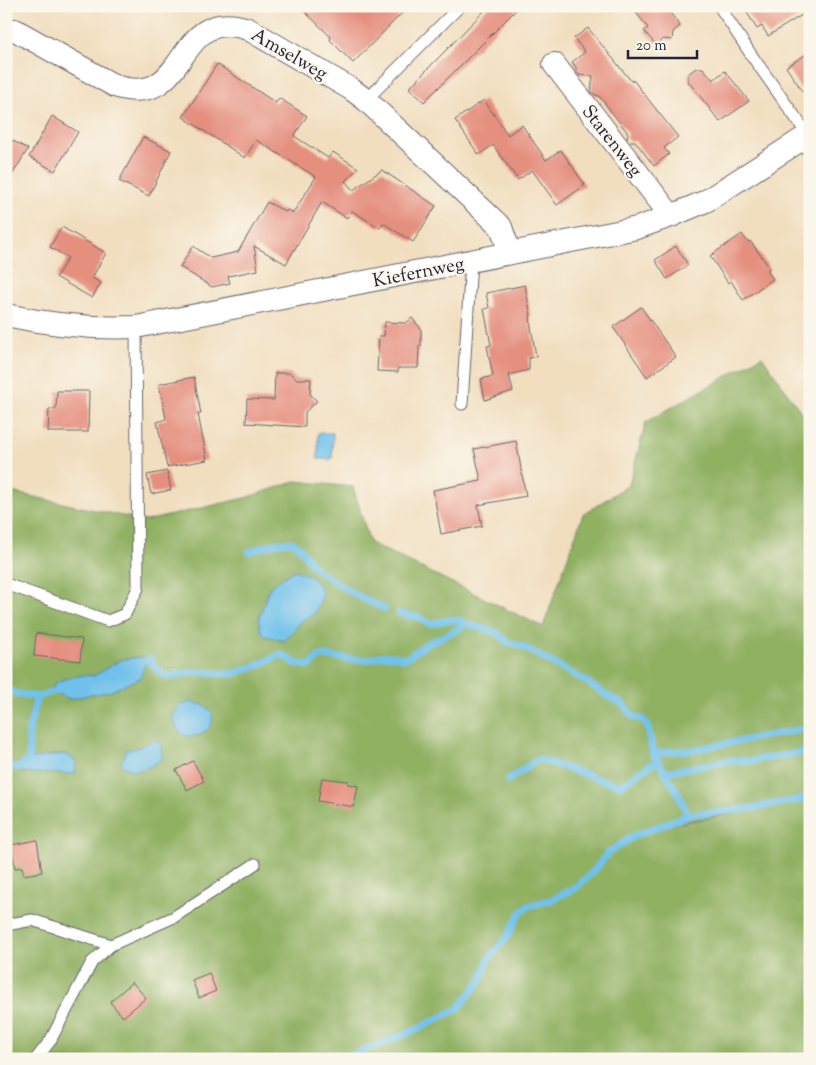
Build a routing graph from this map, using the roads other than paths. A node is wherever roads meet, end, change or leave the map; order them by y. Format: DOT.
graph roads {
  1 [pos="460,6"];
  2 [pos="719,6"];
  3 [pos="6,30"];
  4 [pos="554,64"];
  5 [pos="366,100"];
  6 [pos="809,134"];
  7 [pos="671,216"];
  8 [pos="510,253"];
  9 [pos="471,261"];
  10 [pos="6,315"];
  11 [pos="136,327"];
  12 [pos="462,404"];
  13 [pos="6,584"];
  14 [pos="255,864"];
  15 [pos="6,925"];
  16 [pos="111,945"];
  17 [pos="36,1059"];
  1 -- 5 [label="lane"];
  2 -- 6 [label="lane, Kiefernweg"];
  3 -- 5 [label="street, Amselweg"];
  4 -- 7 [label="street, Starenweg"];
  5 -- 8 [label="street, Amselweg"];
  6 -- 7 [label="street, Kiefernweg"];
  7 -- 8 [label="street, Kiefernweg"];
  8 -- 9 [label="street, Kiefernweg"];
  9 -- 11 [label="street, Kiefernweg"];
  9 -- 12 [label="lane"];
  10 -- 11 [label="street, Kiefernweg"];
  11 -- 13 [label="lane"];
  14 -- 16 [label="lane"];
  15 -- 16 [label="lane"];
  16 -- 17 [label="lane"];
}
